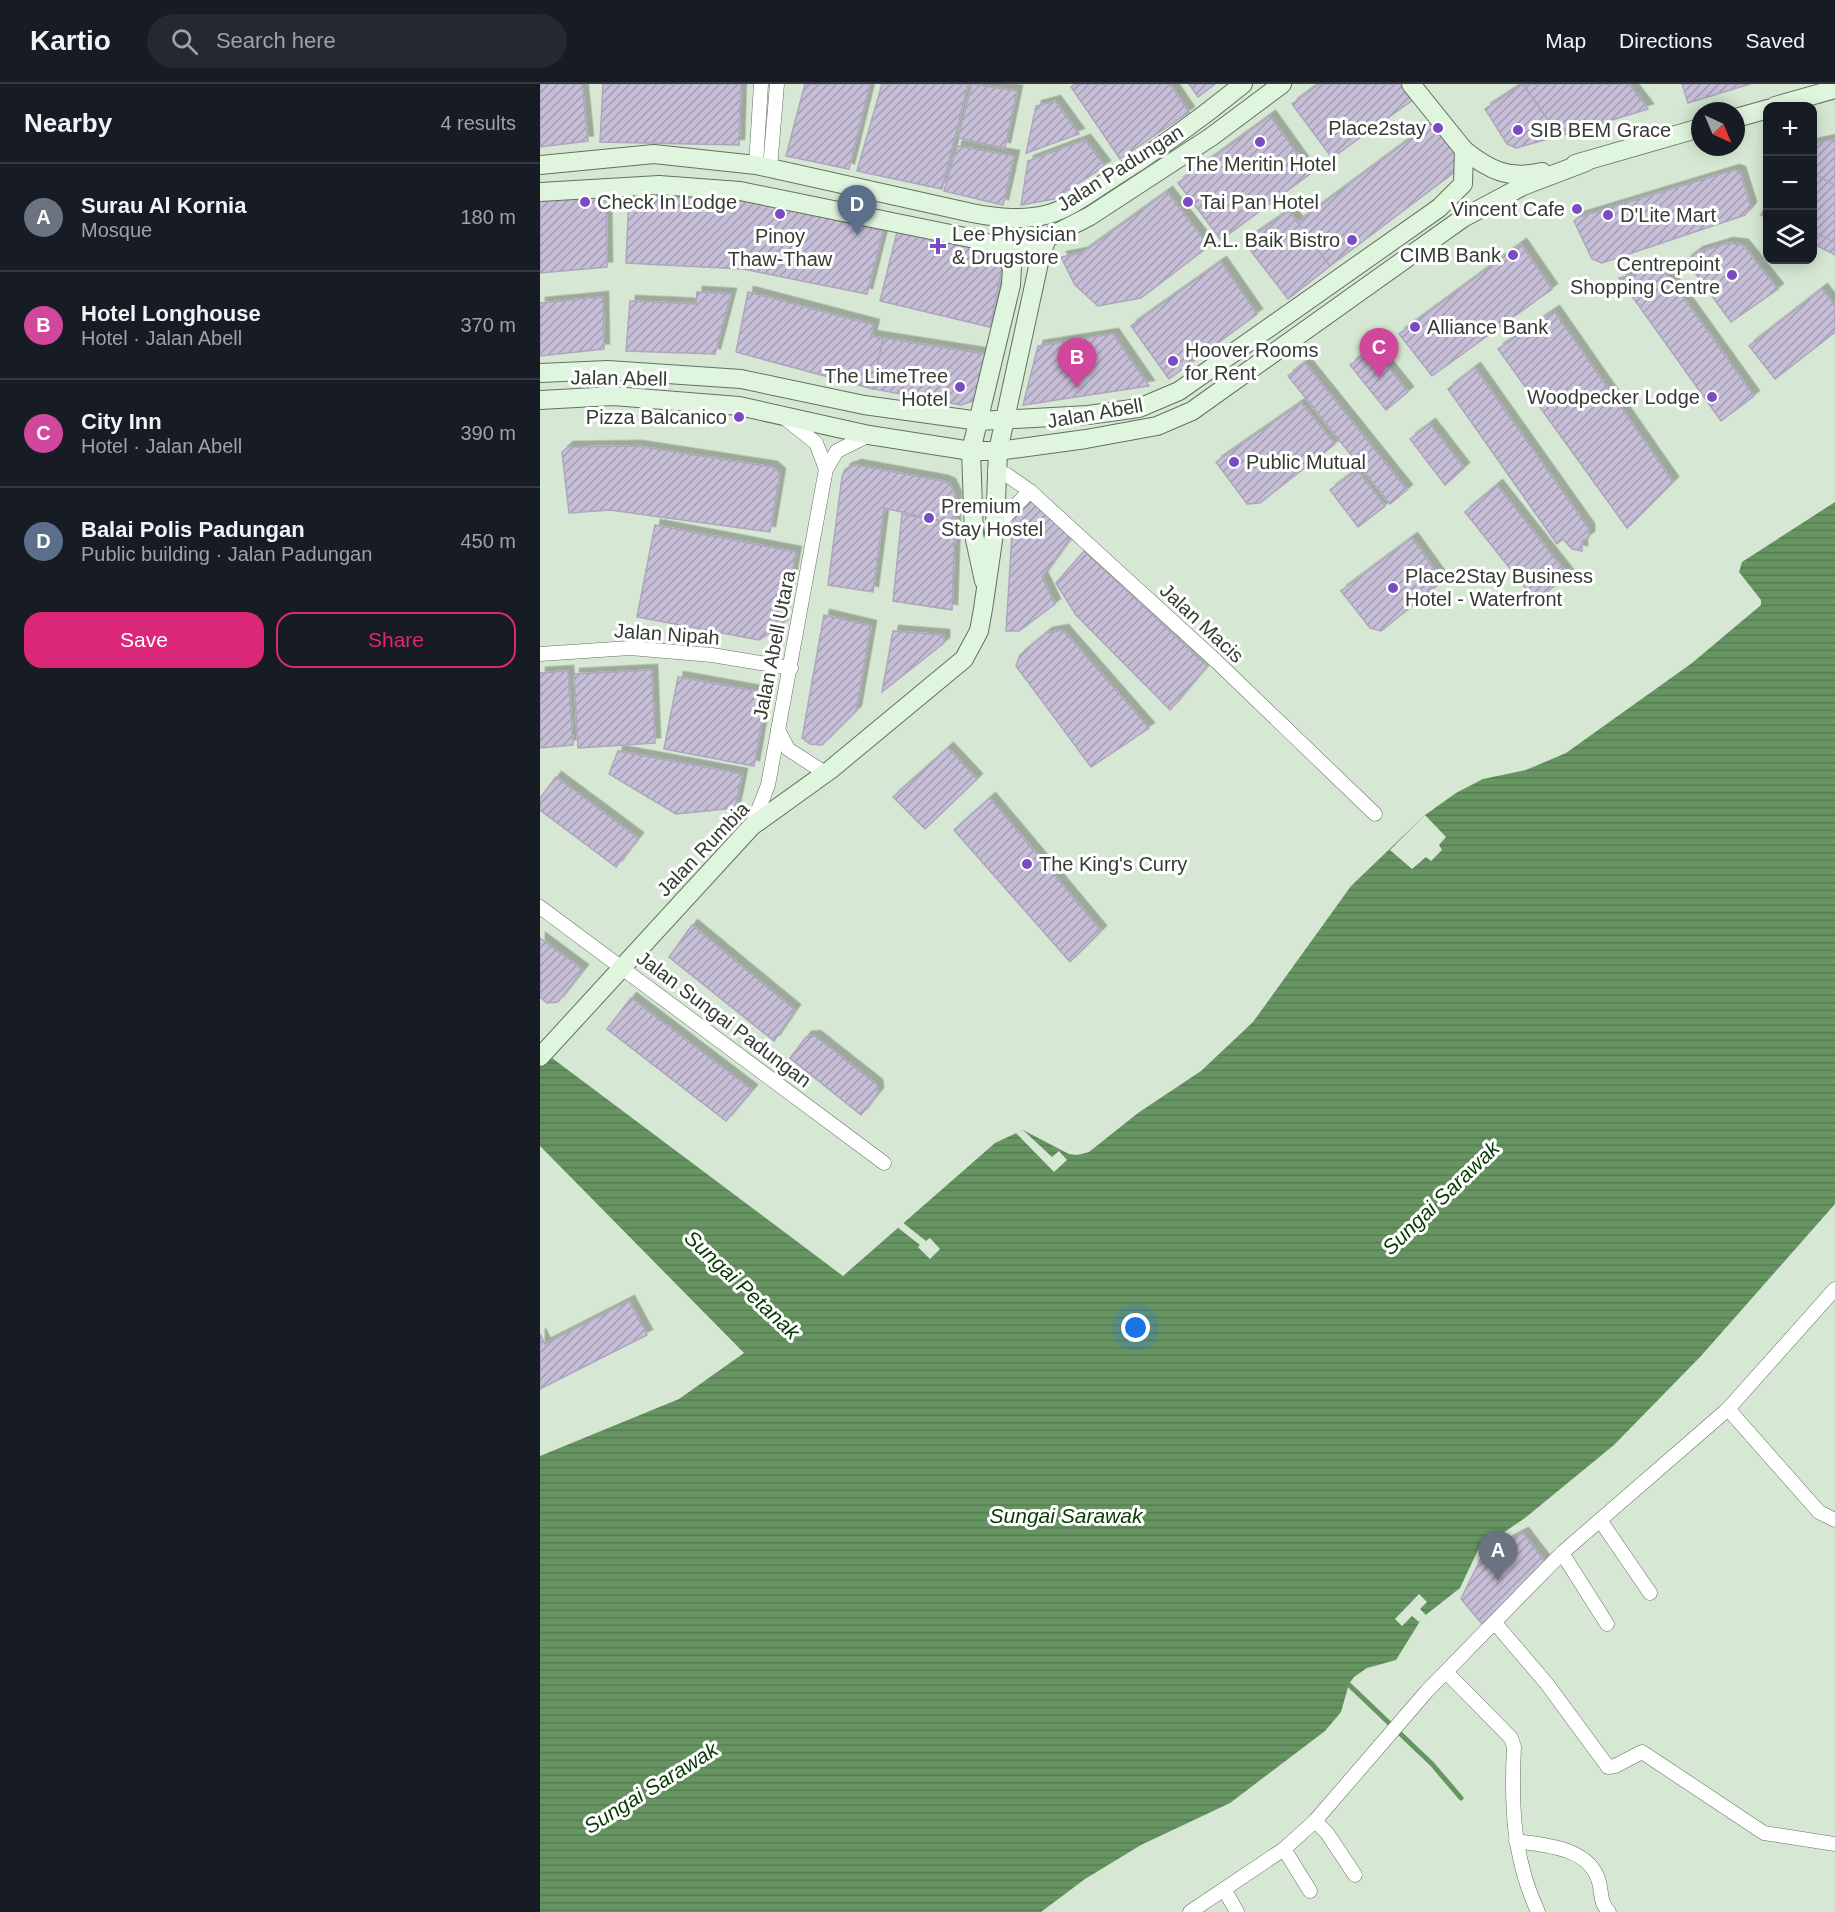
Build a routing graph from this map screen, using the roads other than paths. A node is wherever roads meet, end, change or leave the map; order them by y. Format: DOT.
graph roads {
  1 [pos="761,84"];
  2 [pos="777,84"];
  3 [pos="1243,84"];
  4 [pos="1282,84"];
  5 [pos="1411,84"];
  6 [pos="1835,89"];
  7 [pos="1789,102"];
  8 [pos="1763,110"];
  9 [pos="1745,115"];
  10 [pos="1691,131"];
  11 [pos="1464,150"];
  12 [pos="1586,162"];
  13 [pos="540,165"];
  14 [pos="763,167"];
  15 [pos="540,192"];
  16 [pos="1047,238"];
  17 [pos="1001,248"];
  18 [pos="540,373"];
  19 [pos="540,400"];
  20 [pos="779,414"];
  21 [pos="1004,420"];
  22 [pos="979,422"];
  23 [pos="869,435"];
  24 [pos="971,451"];
  25 [pos="998,452"];
  26 [pos="826,469"];
  27 [pos="995,471"];
  28 [pos="1030,491"];
  29 [pos="995,527"];
  30 [pos="986,592"];
  31 [pos="540,654"];
  32 [pos="791,668"];
  33 [pos="777,728"];
  34 [pos="825,773"];
  35 [pos="1375,814"];
  36 [pos="752,826"];
  37 [pos="540,907"];
  38 [pos="623,966"];
  39 [pos="545,1052"];
  40 [pos="884,1163"];
  41 [pos="1835,1289"];
  42 [pos="1728,1409"];
  43 [pos="1600,1520"];
  44 [pos="1835,1520"];
  45 [pos="1562,1553"];
  46 [pos="1650,1593"];
  47 [pos="1495,1623"];
  48 [pos="1607,1624"];
  49 [pos="1447,1673"];
  50 [pos="1315,1821"];
  51 [pos="1516,1841"];
  52 [pos="1835,1844"];
  53 [pos="1284,1849"];
  54 [pos="1355,1875"];
  55 [pos="1224,1889"];
  56 [pos="1310,1891"];
  57 [pos="1190,1912"];
  58 [pos="1238,1912"];
  59 [pos="1538,1912"];
  60 [pos="1609,1912"];
  1 -- 14 [label="street"];
  2 -- 14 [label="street"];
  3 -- 14 [label="main road, Jalan Padungan"];
  4 -- 16 [label="main road, Jalan Padungan"];
  5 -- 11 [label="main road, Jalan Abell"];
  6 -- 7 [label="main road"];
  8 -- 9 [label="main road"];
  10 -- 12 [label="main road, Jalan Abell"];
  11 -- 12 [label="main road, Jalan Abell"];
  11 -- 21 [label="main road, Jalan Abell"];
  12 -- 25 [label="main road, Jalan Abell"];
  13 -- 14 [label="main road, Jalan Padungan"];
  15 -- 17 [label="main road, Jalan Padungan"];
  16 -- 17 [label="main road, Jalan Padungan"];
  16 -- 21 [label="main road"];
  17 -- 22 [label="main road"];
  18 -- 22 [label="main road, Jalan Abell"];
  19 -- 20 [label="main road, Jalan Abell"];
  20 -- 23 [label="main road, Jalan Abell"];
  20 -- 26 [label="street"];
  21 -- 22 [label="main road, Jalan Abell"];
  21 -- 25 [label="main road"];
  22 -- 24 [label="main road"];
  23 -- 24 [label="main road, Jalan Abell"];
  23 -- 26 [label="street"];
  24 -- 25 [label="main road, Jalan Abell"];
  24 -- 30 [label="main road"];
  25 -- 27 [label="main road"];
  26 -- 32 [label="street, Jalan Abell Utara"];
  27 -- 28 [label="street, Jalan Macis"];
  27 -- 29 [label="main road"];
  28 -- 29 [label="street"];
  28 -- 35 [label="street, Jalan Macis"];
  29 -- 30 [label="main road"];
  30 -- 34 [label="main road, Jalan Rumbia"];
  31 -- 32 [label="street, Jalan Nipah"];
  32 -- 33 [label="street, Jalan Abell Utara"];
  33 -- 34 [label="street"];
  33 -- 36 [label="street, Jalan Abell Utara"];
  34 -- 36 [label="main road, Jalan Rumbia"];
  36 -- 38 [label="main road, Jalan Rumbia"];
  37 -- 38 [label="street, Jalan Sungai Padungan"];
  38 -- 39 [label="main road, Jalan Rumbia"];
  38 -- 40 [label="street, Jalan Sungai Padungan"];
  41 -- 42 [label="street"];
  42 -- 43 [label="street"];
  42 -- 44 [label="street"];
  43 -- 45 [label="street"];
  43 -- 46 [label="street"];
  45 -- 47 [label="street"];
  45 -- 48 [label="street"];
  47 -- 49 [label="street"];
  47 -- 52 [label="street"];
  49 -- 50 [label="street"];
  49 -- 51 [label="street"];
  50 -- 53 [label="street"];
  50 -- 54 [label="street"];
  51 -- 59 [label="street"];
  51 -- 60 [label="street"];
  53 -- 55 [label="street"];
  53 -- 56 [label="street"];
  55 -- 57 [label="street"];
  55 -- 58 [label="street"];
}
